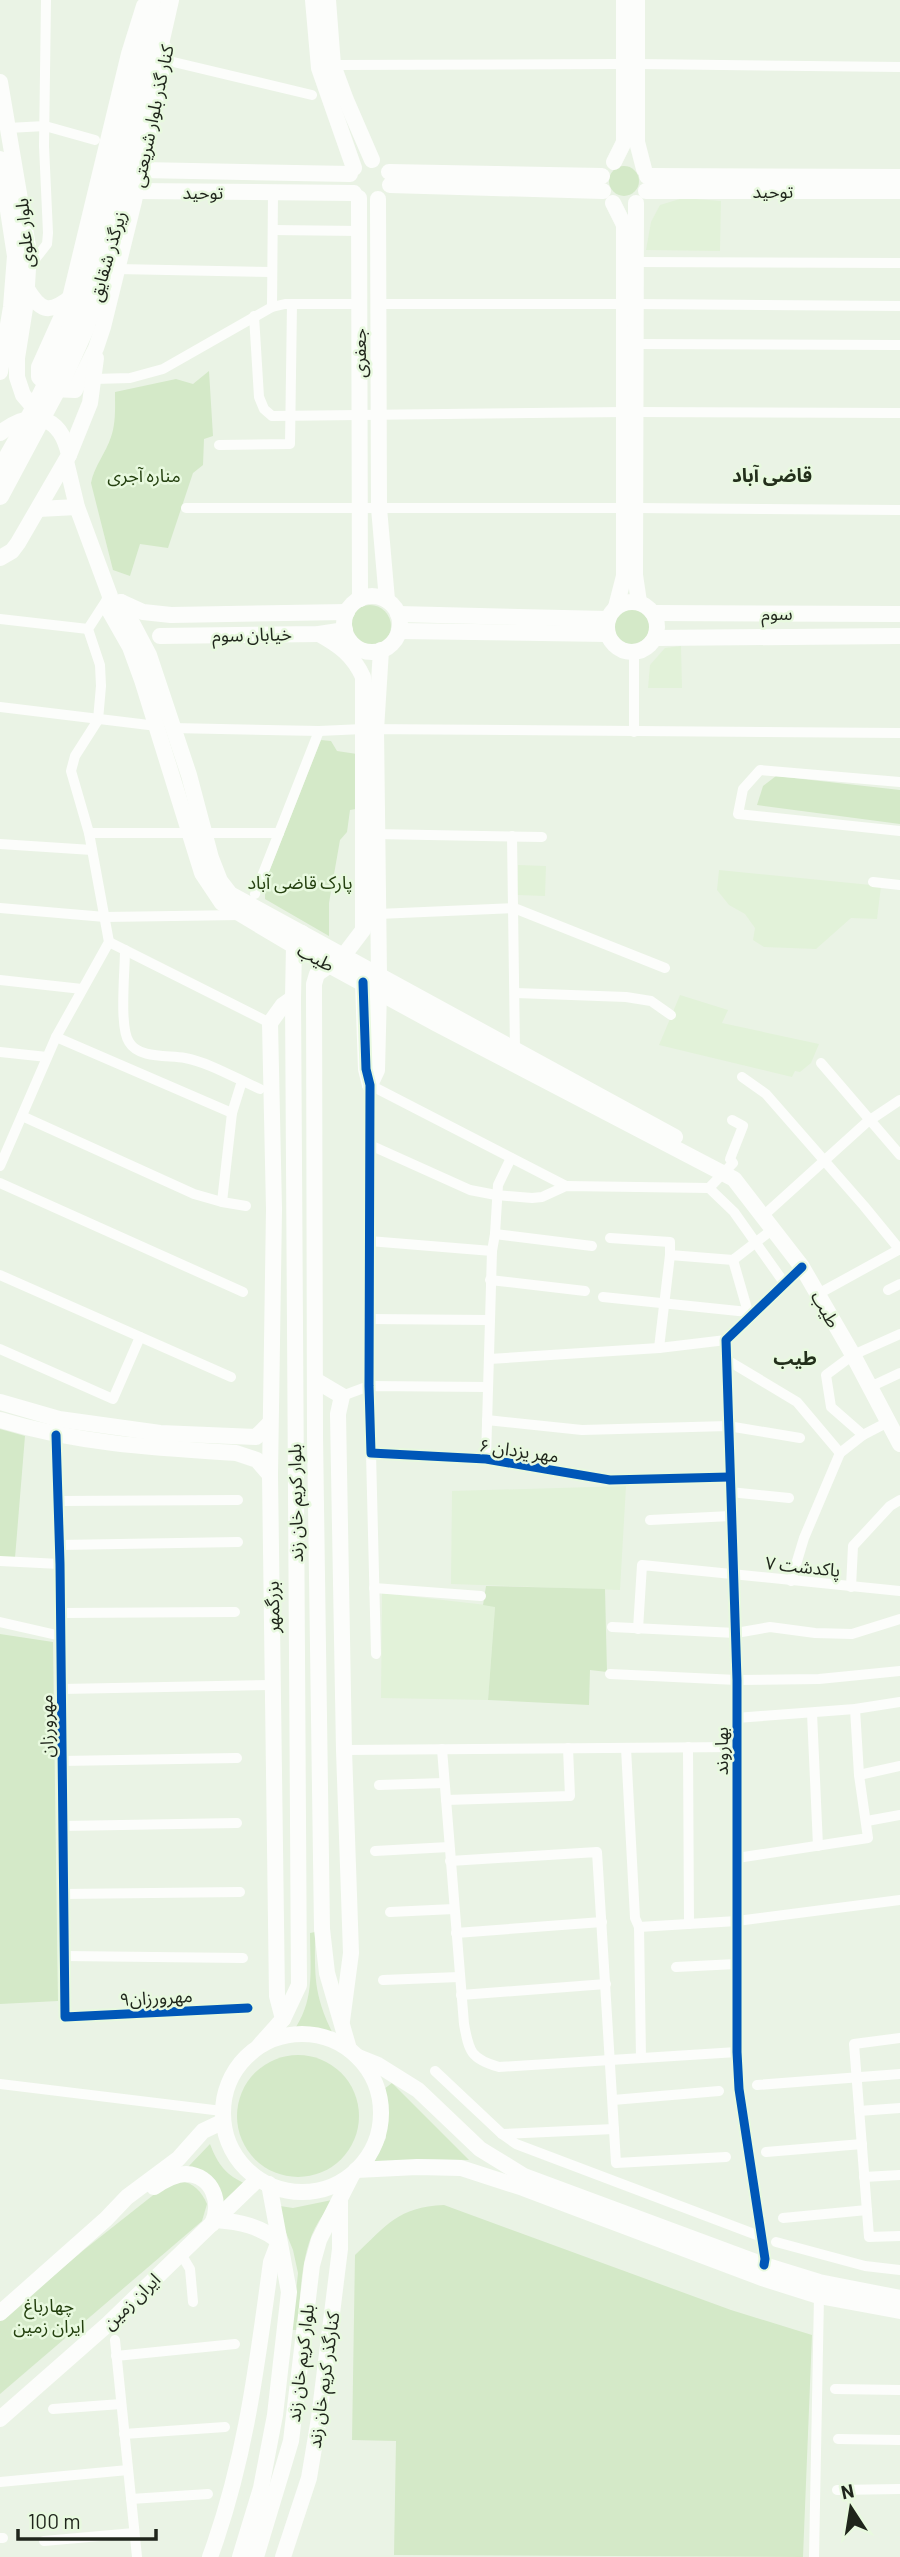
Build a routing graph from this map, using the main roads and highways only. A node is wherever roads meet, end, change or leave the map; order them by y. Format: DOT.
graph roads {
  1 [pos="145,0"];
  2 [pos="152,0"];
  3 [pos="170,0"];
  4 [pos="176,0"];
  5 [pos="313,0"];
  6 [pos="328,0"];
  7 [pos="624,0"];
  8 [pos="637,0"];
  9 [pos="631,64"];
  10 [pos="0,82"];
  11 [pos="0,159"];
  12 [pos="372,160"];
  13 [pos="614,162"];
  14 [pos="141,170"];
  15 [pos="352,171"];
  16 [pos="900,177"];
  17 [pos="389,178"];
  18 [pos="754,184"];
  19 [pos="643,185"];
  20 [pos="606,190"];
  21 [pos="136,191"];
  22 [pos="900,191"];
  23 [pos="356,195"];
  24 [pos="3,196"];
  25 [pos="378,199"];
  26 [pos="27,289"];
  27 [pos="70,299"];
  28 [pos="630,304"];
  29 [pos="96,348"];
  30 [pos="0,372"];
  31 [pos="42,381"];
  32 [pos="630,412"];
  33 [pos="43,419"];
  34 [pos="4,430"];
  35 [pos="67,454"];
  36 [pos="0,470"];
  37 [pos="0,496"];
  38 [pos="77,507"];
  39 [pos="630,508"];
  40 [pos="38,509"];
  41 [pos="6,555"];
  42 [pos="0,568"];
  43 [pos="360,598"];
  44 [pos="116,599"];
  45 [pos="387,600"];
  46 [pos="639,603"];
  47 [pos="347,612"];
  48 [pos="653,613"];
  49 [pos="756,613"];
  50 [pos="398,614"];
  51 [pos="849,614"];
  52 [pos="900,614"];
  53 [pos="171,615"];
  54 [pos="249,615"];
  55 [pos="610,620"];
  56 [pos="495,626"];
  57 [pos="345,631"];
  58 [pos="399,631"];
  59 [pos="248,633"];
  60 [pos="319,634"];
  61 [pos="160,636"];
  62 [pos="900,636"];
  63 [pos="756,637"];
  64 [pos="850,637"];
  65 [pos="655,638"];
  66 [pos="381,650"];
  67 [pos="149,655"];
  68 [pos="149,678"];
  69 [pos="369,729"];
  70 [pos="197,833"];
  71 [pos="370,834"];
  72 [pos="298,939"];
  73 [pos="344,955"];
  74 [pos="330,965"];
  75 [pos="379,974"];
  76 [pos="314,988"];
  77 [pos="293,992"];
  78 [pos="374,1000"];
  79 [pos="513,1057"];
  80 [pos="370,1085"];
  81 [pos="295,1216"];
  82 [pos="273,1268"];
  83 [pos="315,1380"];
  84 [pos="0,1402"];
  85 [pos="0,1420"];
  86 [pos="270,1423"];
  87 [pos="154,1440"];
  88 [pos="900,1444"];
  89 [pos="270,1475"];
  90 [pos="283,2020"];
  91 [pos="342,2024"];
  92 [pos="259,2046"];
  93 [pos="353,2053"];
  94 [pos="222,2116"];
  95 [pos="355,2171"];
  96 [pos="264,2182"];
  97 [pos="340,2198"];
  98 [pos="106,2219"];
  99 [pos="214,2222"];
  100 [pos="279,2241"];
  101 [pos="900,2298"];
  102 [pos="900,2311"];
  103 [pos="0,2313"];
  104 [pos="0,2419"];
  105 [pos="210,2557"];
  106 [pos="240,2557"];
  107 [pos="256,2557"];
  108 [pos="283,2557"];
  1 -- 27 [label="main road, کنار گذر بلوار شریعتی"];
  2 -- 31 [label="main road, زیرگذر شقایق"];
  3 -- 37 [label="main road, زیرگذر شقایق"];
  4 -- 14 [label="main road, کنار گذر بلوار شریعتی"];
  5 -- 15 [label="main road"];
  6 -- 12 [label="main road"];
  7 -- 9 [label="main road"];
  8 -- 9 [label="main road"];
  9 -- 13 [label="main road"];
  9 -- 19 [label="main road"];
  10 -- 26 [label="main road, بلوار علوی"];
  11 -- 24 [label="main road, بلوار علوی"];
  12 -- 15 [label="main road"];
  12 -- 17 [label="main road"];
  13 -- 19 [label="main road"];
  13 -- 20 [label="main road"];
  14 -- 15 [label="main road, توحید"];
  14 -- 21 [label="main road, کنار گذر بلوار شریعتی"];
  15 -- 23 [label="main road"];
  16 -- 18 [label="main road"];
  17 -- 20 [label="main road"];
  17 -- 25 [label="main road"];
  18 -- 19 [label="main road, توحید"];
  18 -- 22 [label="main road, توحید"];
  19 -- 20 [label="main road"];
  19 -- 28 [label="main road"];
  20 -- 28 [label="main road"];
  21 -- 23 [label="main road, توحید"];
  21 -- 29 [label="main road, کنار گذر بلوار شریعتی"];
  23 -- 25 [label="main road"];
  23 -- 43 [label="main road, جعفری"];
  24 -- 30 [label="main road, بلوار علوی"];
  25 -- 45 [label="main road, جعفری"];
  26 -- 27 [label="main road"];
  26 -- 33 [label="main road, بلوار علوی"];
  27 -- 31 [label="main road, کنار گذر بلوار شریعتی"];
  28 -- 32 [label="main road"];
  28 -- 32 [label="main road"];
  29 -- 31 [label="main road, کنار گذر بلوار شریعتی"];
  29 -- 35 [label="main road"];
  31 -- 36 [label="main road, زیرگذر شقایق"];
  32 -- 39 [label="main road"];
  33 -- 34 [label="main road"];
  33 -- 35 [label="main road, بلوار علوی"];
  35 -- 38 [label="main road, طیب"];
  35 -- 40 [label="main road"];
  38 -- 40 [label="main road"];
  38 -- 44 [label="main road, طیب"];
  39 -- 46 [label="main road"];
  39 -- 55 [label="main road"];
  40 -- 41 [label="main road"];
  41 -- 42 [label="main road"];
  43 -- 45 [label="main road"];
  43 -- 47 [label="main road"];
  44 -- 53 [label="main road, خیابان سوم"];
  44 -- 67 [label="main road, طیب"];
  44 -- 68 [label="main road, طیب"];
  45 -- 50 [label="main road"];
  46 -- 48 [label="main road"];
  46 -- 55 [label="main road"];
  47 -- 54 [label="main road, خیابان سوم"];
  47 -- 57 [label="main road"];
  48 -- 49 [label="main road, سوم"];
  48 -- 65 [label="main road"];
  49 -- 51 [label="main road, سوم"];
  49 -- 63 [label="main road"];
  50 -- 56 [label="main road"];
  50 -- 58 [label="main road"];
  51 -- 52 [label="main road, سوم"];
  51 -- 64 [label="main road"];
  53 -- 54 [label="main road, خیابان سوم"];
  53 -- 61 [label="main road"];
  54 -- 59 [label="main road"];
  55 -- 56 [label="main road"];
  55 -- 65 [label="main road"];
  56 -- 58 [label="main road"];
  57 -- 60 [label="main road, خیابان سوم"];
  57 -- 66 [label="main road"];
  58 -- 66 [label="main road"];
  59 -- 60 [label="main road, خیابان سوم"];
  59 -- 61 [label="main road, خیابان سوم"];
  60 -- 69 [label="main road"];
  61 -- 67 [label="main road"];
  62 -- 64 [label="main road, سوم"];
  63 -- 64 [label="main road, سوم"];
  63 -- 65 [label="main road, سوم"];
  66 -- 69 [label="main road"];
  67 -- 68 [label="main road, طیب"];
  68 -- 70 [label="main road, طیب"];
  69 -- 71 [label="main road"];
  70 -- 72 [label="main road, طیب"];
  70 -- 72 [label="main road, طیب"];
  71 -- 73 [label="main road"];
  71 -- 75 [label="main road"];
  72 -- 73 [label="main road, طیب"];
  72 -- 74 [label="main road, طیب"];
  72 -- 77 [label="main road, بلوار کریم خان زند"];
  73 -- 74 [label="main road"];
  73 -- 75 [label="main road, طیب"];
  74 -- 76 [label="main road"];
  74 -- 78 [label="main road, طیب"];
  75 -- 79 [label="main road, طیب"];
  76 -- 77 [label="main road"];
  76 -- 83 [label="main road, بلوار کریم خان زند"];
  77 -- 81 [label="main road, بلوار کریم خان زند"];
  77 -- 82 [label="main road, بزرگمهر"];
  78 -- 79 [label="main road, طیب"];
  78 -- 80 [label="main road"];
  79 -- 88 [label="main road, طیب"];
  81 -- 82 [label="main road"];
  81 -- 90 [label="main road, بلوار کریم خان زند"];
  82 -- 86 [label="main road, بزرگمهر"];
  83 -- 91 [label="main road, بلوار کریم خان زند"];
  83 -- 91 [label="main road"];
  84 -- 87 [label="main road"];
  85 -- 87 [label="main road"];
  86 -- 87 [label="main road"];
  86 -- 89 [label="main road, بزرگمهر"];
  87 -- 89 [label="main road"];
  89 -- 90 [label="main road, بزرگمهر"];
  90 -- 92 [label="main road, بلوار کریم خان زند"];
  91 -- 93 [label="main road, بلوار کریم خان زند"];
  92 -- 93 [label="main road"];
  92 -- 94 [label="main road"];
  93 -- 95 [label="main road"];
  93 -- 101 [label="main road"];
  94 -- 96 [label="main road"];
  94 -- 98 [label="main road"];
  95 -- 96 [label="main road"];
  95 -- 97 [label="main road, بلوار کریم خان زند"];
  95 -- 102 [label="main road"];
  96 -- 99 [label="main road, ایران زمین"];
  96 -- 100 [label="main road, بلوار کریم خان زند"];
  97 -- 107 [label="main road, بلوار کریم خان زند"];
  97 -- 108 [label="main road, کنارگذر کریم خان زند"];
  98 -- 99 [label="main road"];
  98 -- 103 [label="main road"];
  99 -- 100 [label="main road"];
  99 -- 104 [label="main road, ایران زمین"];
  100 -- 105 [label="main road"];
  100 -- 106 [label="main road, بلوار کریم خان زند"];
}
